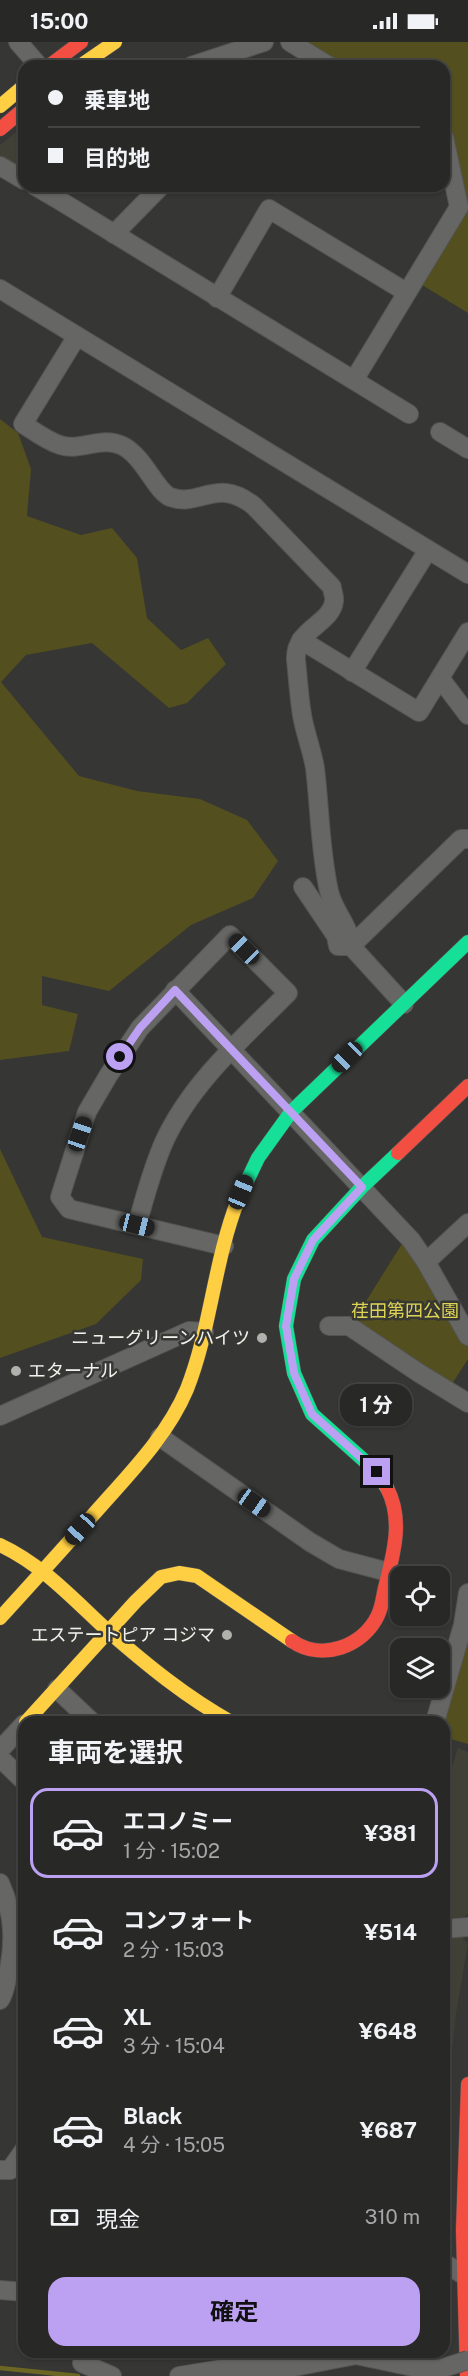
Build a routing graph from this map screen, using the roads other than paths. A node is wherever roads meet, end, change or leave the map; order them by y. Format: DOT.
graph roads {
  1 [pos="18,42"];
  2 [pos="81,42"];
  3 [pos="115,42"];
  4 [pos="264,42"];
  5 [pos="290,42"];
  6 [pos="34,60"];
  7 [pos="57,60"];
  8 [pos="89,60"];
  9 [pos="213,60"];
  10 [pos="319,60"];
  11 [pos="18,91"];
  12 [pos="0,106"];
  13 [pos="18,114"];
  14 [pos="0,129"];
  15 [pos="450,165"];
  16 [pos="0,166"];
  17 [pos="18,176"];
  18 [pos="57,192"];
  19 [pos="155,192"];
  20 [pos="114,234"];
  21 [pos="0,289"];
  22 [pos="406,292"];
  23 [pos="217,298"];
  24 [pos="77,336"];
  25 [pos="354,380"];
  26 [pos="409,414"];
  27 [pos="440,432"];
  28 [pos="468,449"];
  29 [pos="428,550"];
  30 [pos="468,574"];
  31 [pos="468,632"];
  32 [pos="301,640"];
  33 [pos="352,672"];
  34 [pos="440,678"];
  35 [pos="468,715"];
  36 [pos="468,839"];
  37 [pos="303,887"];
  38 [pos="468,942"];
  39 [pos="351,946"];
  40 [pos="175,990"];
  41 [pos="404,1004"];
  42 [pos="231,1050"];
  43 [pos="468,1086"];
  44 [pos="291,1112"];
  45 [pos="362,1187"];
  46 [pos="468,1223"];
  47 [pos="137,1225"];
  48 [pos="224,1246"];
  49 [pos="426,1262"];
  50 [pos="329,1326"];
  51 [pos="204,1332"];
  52 [pos="468,1336"];
  53 [pos="468,1403"];
  54 [pos="0,1416"];
  55 [pos="160,1437"];
  56 [pos="0,1545"];
  57 [pos="42,1571"];
  58 [pos="388,1572"];
  59 [pos="468,1593"];
  60 [pos="0,1618"];
  61 [pos="110,1632"];
  62 [pos="57,1689"];
  63 [pos="32,1716"];
  64 [pos="86,1716"];
  65 [pos="220,1716"];
  66 [pos="437,1716"];
  67 [pos="18,1731"];
  68 [pos="0,1750"];
  69 [pos="0,1758"];
  70 [pos="18,1775"];
  71 [pos="0,1883"];
  72 [pos="468,1927"];
  73 [pos="450,1928"];
  74 [pos="18,1947"];
  75 [pos="18,1954"];
  76 [pos="0,2001"];
  77 [pos="468,2084"];
  78 [pos="18,2159"];
  79 [pos="0,2170"];
  80 [pos="450,2267"];
  81 [pos="462,2274"];
  82 [pos="0,2290"];
  83 [pos="18,2292"];
  84 [pos="228,2358"];
  85 [pos="340,2358"];
  86 [pos="370,2358"];
  87 [pos="468,2360"];
  88 [pos="82,2364"];
  89 [pos="222,2368"];
  90 [pos="112,2376"];
  91 [pos="179,2376"];
  92 [pos="468,2376"];
  1 -- 6 [label="street"];
  2 -- 7 [label="street"];
  3 -- 8 [label="street"];
  4 -- 9 [label="street"];
  5 -- 10 [label="street"];
  11 -- 12 [label="street"];
  13 -- 14 [label="street"];
  15 -- 22 [label="street"];
  16 -- 17 [label="street"];
  18 -- 20 [label="street"];
  19 -- 20 [label="street"];
  20 -- 23 [label="street"];
  21 -- 24 [label="street"];
  22 -- 23 [label="street"];
  22 -- 25 [label="street"];
  23 -- 25 [label="street"];
  24 -- 29 [label="street"];
  24 -- 32 [label="street"];
  25 -- 26 [label="street"];
  27 -- 28 [label="street"];
  29 -- 30 [label="street"];
  29 -- 33 [label="street"];
  31 -- 34 [label="street"];
  32 -- 33 [label="street"];
  32 -- 39 [label="street"];
  33 -- 34 [label="street"];
  34 -- 35 [label="street"];
  36 -- 39 [label="street"];
  37 -- 39 [label="street"];
  38 -- 41 [label="street"];
  39 -- 41 [label="street"];
  40 -- 42 [label="street"];
  40 -- 42 [label="street"];
  40 -- 47 [label="street"];
  41 -- 44 [label="street"];
  42 -- 44 [label="street"];
  42 -- 47 [label="street"];
  43 -- 45 [label="street"];
  44 -- 45 [label="street"];
  44 -- 48 [label="street"];
  45 -- 49 [label="street"];
  45 -- 58 [label="street"];
  46 -- 49 [label="street"];
  47 -- 48 [label="street"];
  48 -- 51 [label="street"];
  49 -- 52 [label="street"];
  50 -- 53 [label="street"];
  51 -- 54 [label="street"];
  51 -- 55 [label="street"];
  55 -- 57 [label="street"];
  55 -- 58 [label="street"];
  56 -- 57 [label="street"];
  57 -- 60 [label="street"];
  57 -- 61 [label="street"];
  58 -- 61 [label="street"];
  59 -- 66 [label="street"];
  61 -- 62 [label="street"];
  61 -- 65 [label="street"];
  62 -- 63 [label="street"];
  62 -- 64 [label="street"];
  67 -- 68 [label="street"];
  69 -- 70 [label="street"];
  71 -- 74 [label="street"];
  72 -- 73 [label="street"];
  75 -- 76 [label="street"];
  77 -- 81 [label="street"];
  78 -- 79 [label="street"];
  80 -- 81 [label="street"];
  81 -- 92 [label="street"];
  82 -- 83 [label="street"];
  84 -- 89 [label="street"];
  85 -- 89 [label="street, bridge"];
  86 -- 87 [label="street, bridge"];
  88 -- 90 [label="street"];
  89 -- 91 [label="street"];
}
